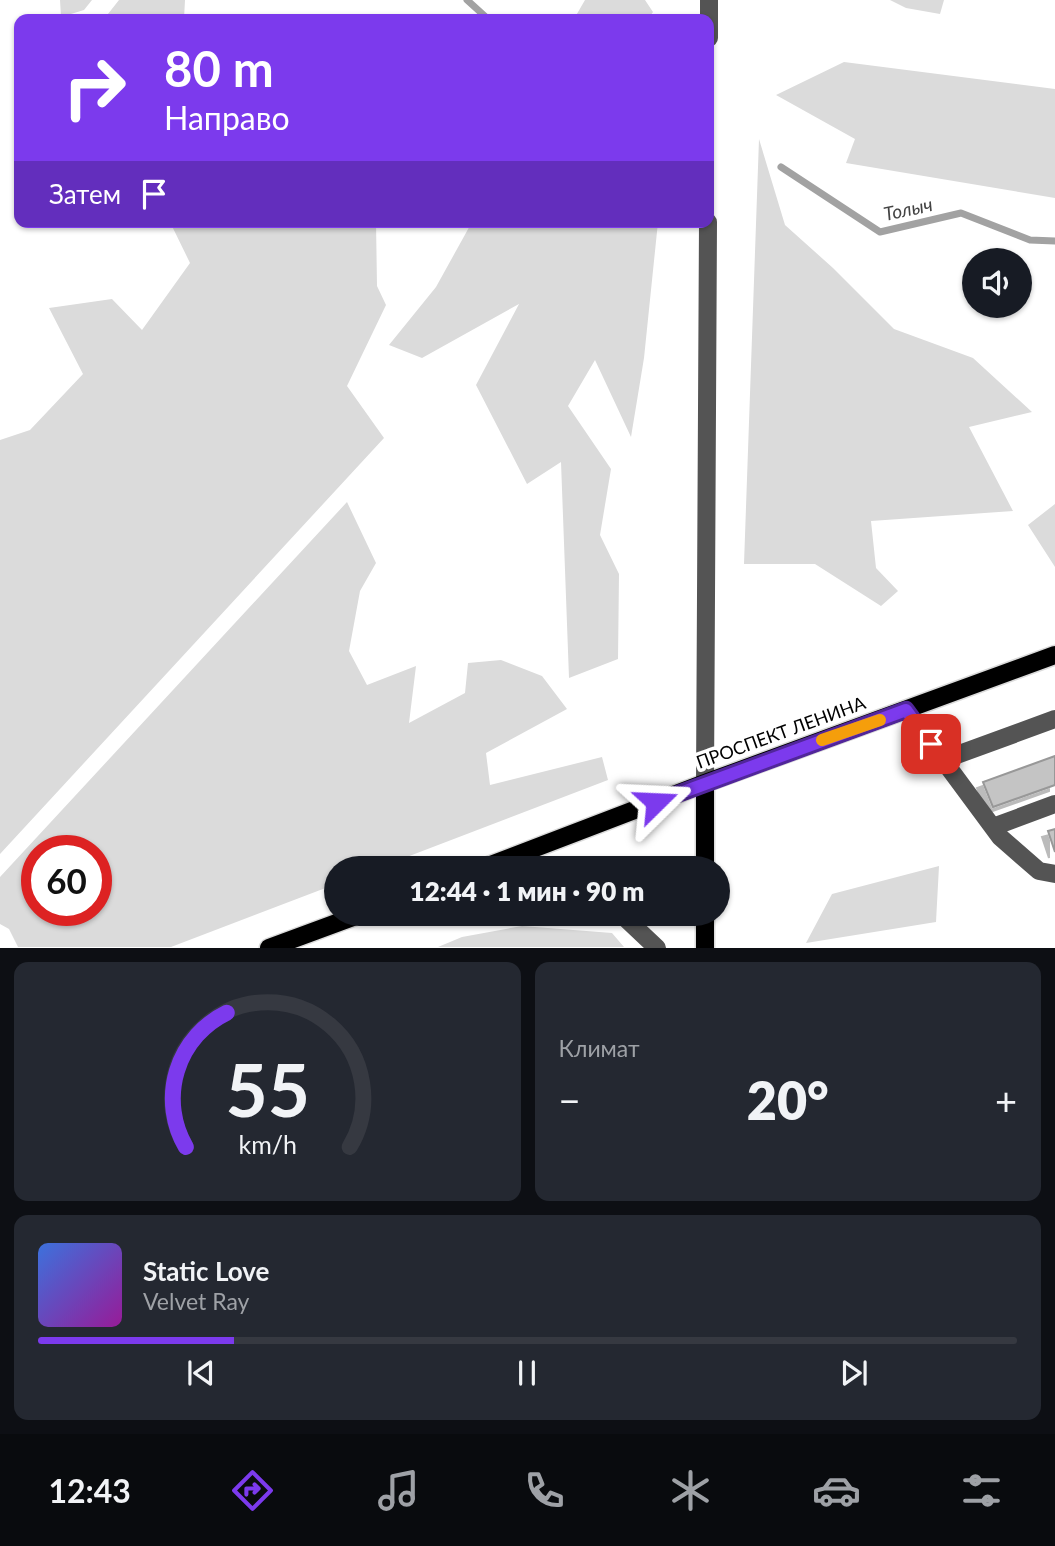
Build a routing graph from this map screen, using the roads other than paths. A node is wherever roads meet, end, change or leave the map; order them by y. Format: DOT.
graph roads {
  1 [pos="708,228"];
  2 [pos="1055,656"];
  3 [pos="906,710"];
  4 [pos="1055,719"];
  5 [pos="943,760"];
  6 [pos="705,783"];
  7 [pos="1055,804"];
  8 [pos="993,827"];
  9 [pos="514,856"];
  10 [pos="705,856"];
  11 [pos="1055,873"];
  12 [pos="328,926"];
  13 [pos="634,926"];
  14 [pos="705,926"];
  15 [pos="269,947"];
  16 [pos="657,947"];
  17 [pos="705,947"];
  1 -- 6 [label="street"];
  2 -- 3 [label="main road, ПРОСПЕКТ ЛЕНИНА"];
  3 -- 5 [label="street"];
  3 -- 6 [label="main road, ПРОСПЕКТ ЛЕНИНА"];
  4 -- 5 [label="street"];
  5 -- 8 [label="street"];
  6 -- 9 [label="main road, ПРОСПЕКТ ЛЕНИНА"];
  6 -- 10 [label="main road"];
  7 -- 8 [label="street"];
  8 -- 11 [label="street"];
  12 -- 15 [label="main road"];
  13 -- 16 [label="street"];
  14 -- 17 [label="main road"];
}
